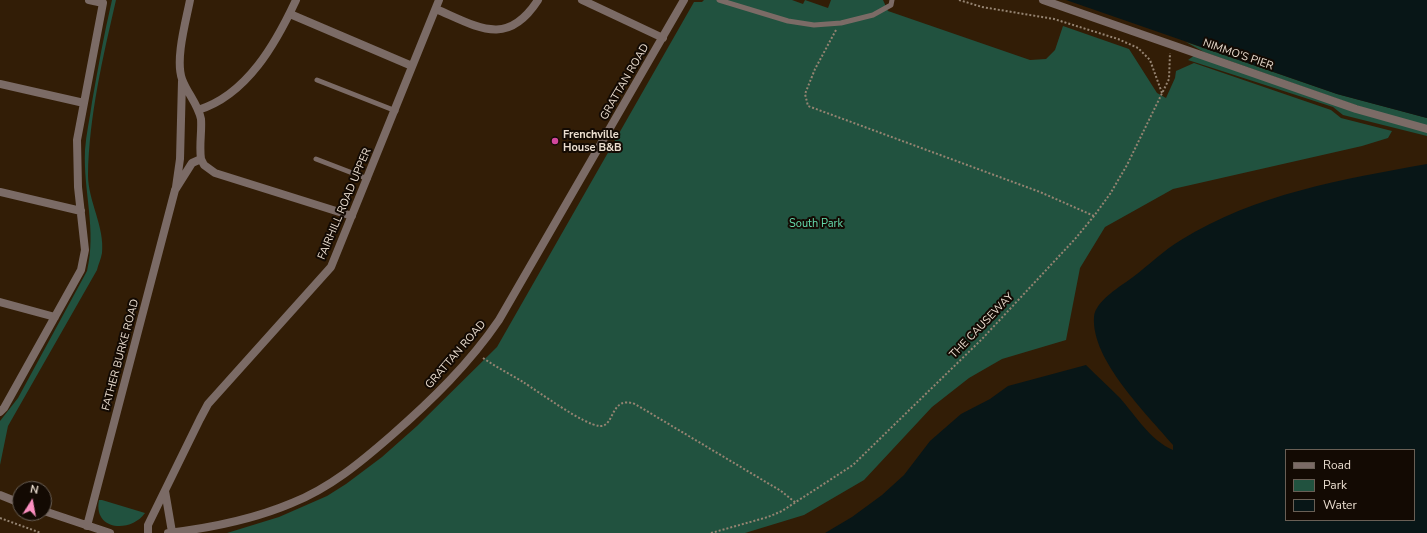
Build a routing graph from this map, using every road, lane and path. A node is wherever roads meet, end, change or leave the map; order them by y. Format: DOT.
graph roads {
  1 [pos="89,0"];
  2 [pos="190,0"];
  3 [pos="296,0"];
  4 [pos="439,0"];
  5 [pos="538,0"];
  6 [pos="582,0"];
  7 [pos="684,0"];
  8 [pos="719,0"];
  9 [pos="892,0"];
  10 [pos="959,0"];
  11 [pos="1042,0"];
  12 [pos="436,9"];
  13 [pos="290,14"];
  14 [pos="841,22"];
  15 [pos="663,38"];
  16 [pos="1170,43"];
  17 [pos="412,66"];
  18 [pos="182,78"];
  19 [pos="317,80"];
  20 [pos="0,84"];
  21 [pos="1162,93"];
  22 [pos="84,103"];
  23 [pos="198,110"];
  24 [pos="396,111"];
  25 [pos="1427,129"];
  26 [pos="201,159"];
  27 [pos="316,159"];
  28 [pos="368,179"];
  29 [pos="175,190"];
  30 [pos="0,192"];
  31 [pos="81,212"];
  32 [pos="352,216"];
  33 [pos="1094,216"];
  34 [pos="0,302"];
  35 [pos="55,317"];
  36 [pos="483,358"];
  37 [pos="0,412"];
  38 [pos="165,491"];
  39 [pos="0,496"];
  40 [pos="12,500"];
  41 [pos="796,503"];
  42 [pos="52,514"];
  43 [pos="0,518"];
  44 [pos="87,526"];
  45 [pos="172,532"];
  46 [pos="41,533"];
  47 [pos="110,533"];
  48 [pos="148,533"];
  49 [pos="168,533"];
  50 [pos="711,533"];
  1 -- 22 [label="street"];
  2 -- 18 [label="street, FATHER BURKE ROAD"];
  3 -- 13 [label="street"];
  4 -- 12 [label="street, FAIRHILL ROAD UPPER"];
  5 -- 12 [label="street"];
  6 -- 15 [label="street"];
  7 -- 15 [label="street, GRATTAN ROAD"];
  8 -- 14 [label="lane"];
  9 -- 14 [label="lane"];
  10 -- 21 [label="path"];
  11 -- 16 [label="street, NIMMO'S PIER"];
  12 -- 17 [label="street, FAIRHILL ROAD UPPER"];
  13 -- 17 [label="street"];
  13 -- 23 [label="street"];
  14 -- 33 [label="path"];
  15 -- 45 [label="street, GRATTAN ROAD"];
  16 -- 21 [label="path, THE CAUSEWAY"];
  16 -- 25 [label="street, NIMMO'S PIER"];
  17 -- 24 [label="street, FAIRHILL ROAD UPPER"];
  18 -- 23 [label="street, FATHER BURKE ROAD"];
  18 -- 29 [label="street, FATHER BURKE ROAD"];
  19 -- 24 [label="lane"];
  20 -- 22 [label="street"];
  21 -- 33 [label="path, THE CAUSEWAY"];
  22 -- 31 [label="street"];
  23 -- 26 [label="street, FATHER BURKE ROAD"];
  24 -- 28 [label="street, FAIRHILL ROAD UPPER"];
  26 -- 29 [label="street, FATHER BURKE ROAD"];
  26 -- 32 [label="street"];
  27 -- 28 [label="lane"];
  28 -- 32 [label="street, FAIRHILL ROAD UPPER"];
  29 -- 44 [label="street, FATHER BURKE ROAD"];
  30 -- 31 [label="street"];
  31 -- 35 [label="street"];
  32 -- 38 [label="street, FAIRHILL ROAD UPPER"];
  33 -- 41 [label="path, THE CAUSEWAY"];
  34 -- 35 [label="street"];
  35 -- 37 [label="street"];
  36 -- 41 [label="path"];
  38 -- 45 [label="street"];
  38 -- 48 [label="street, FAIRHILL ROAD UPPER"];
  39 -- 40 [label="street"];
  41 -- 50 [label="path, THE CAUSEWAY"];
  42 -- 44 [label="street"];
  43 -- 46 [label="path"];
  44 -- 47 [label="street"];
  45 -- 49 [label="street, GRATTAN ROAD"];
}
